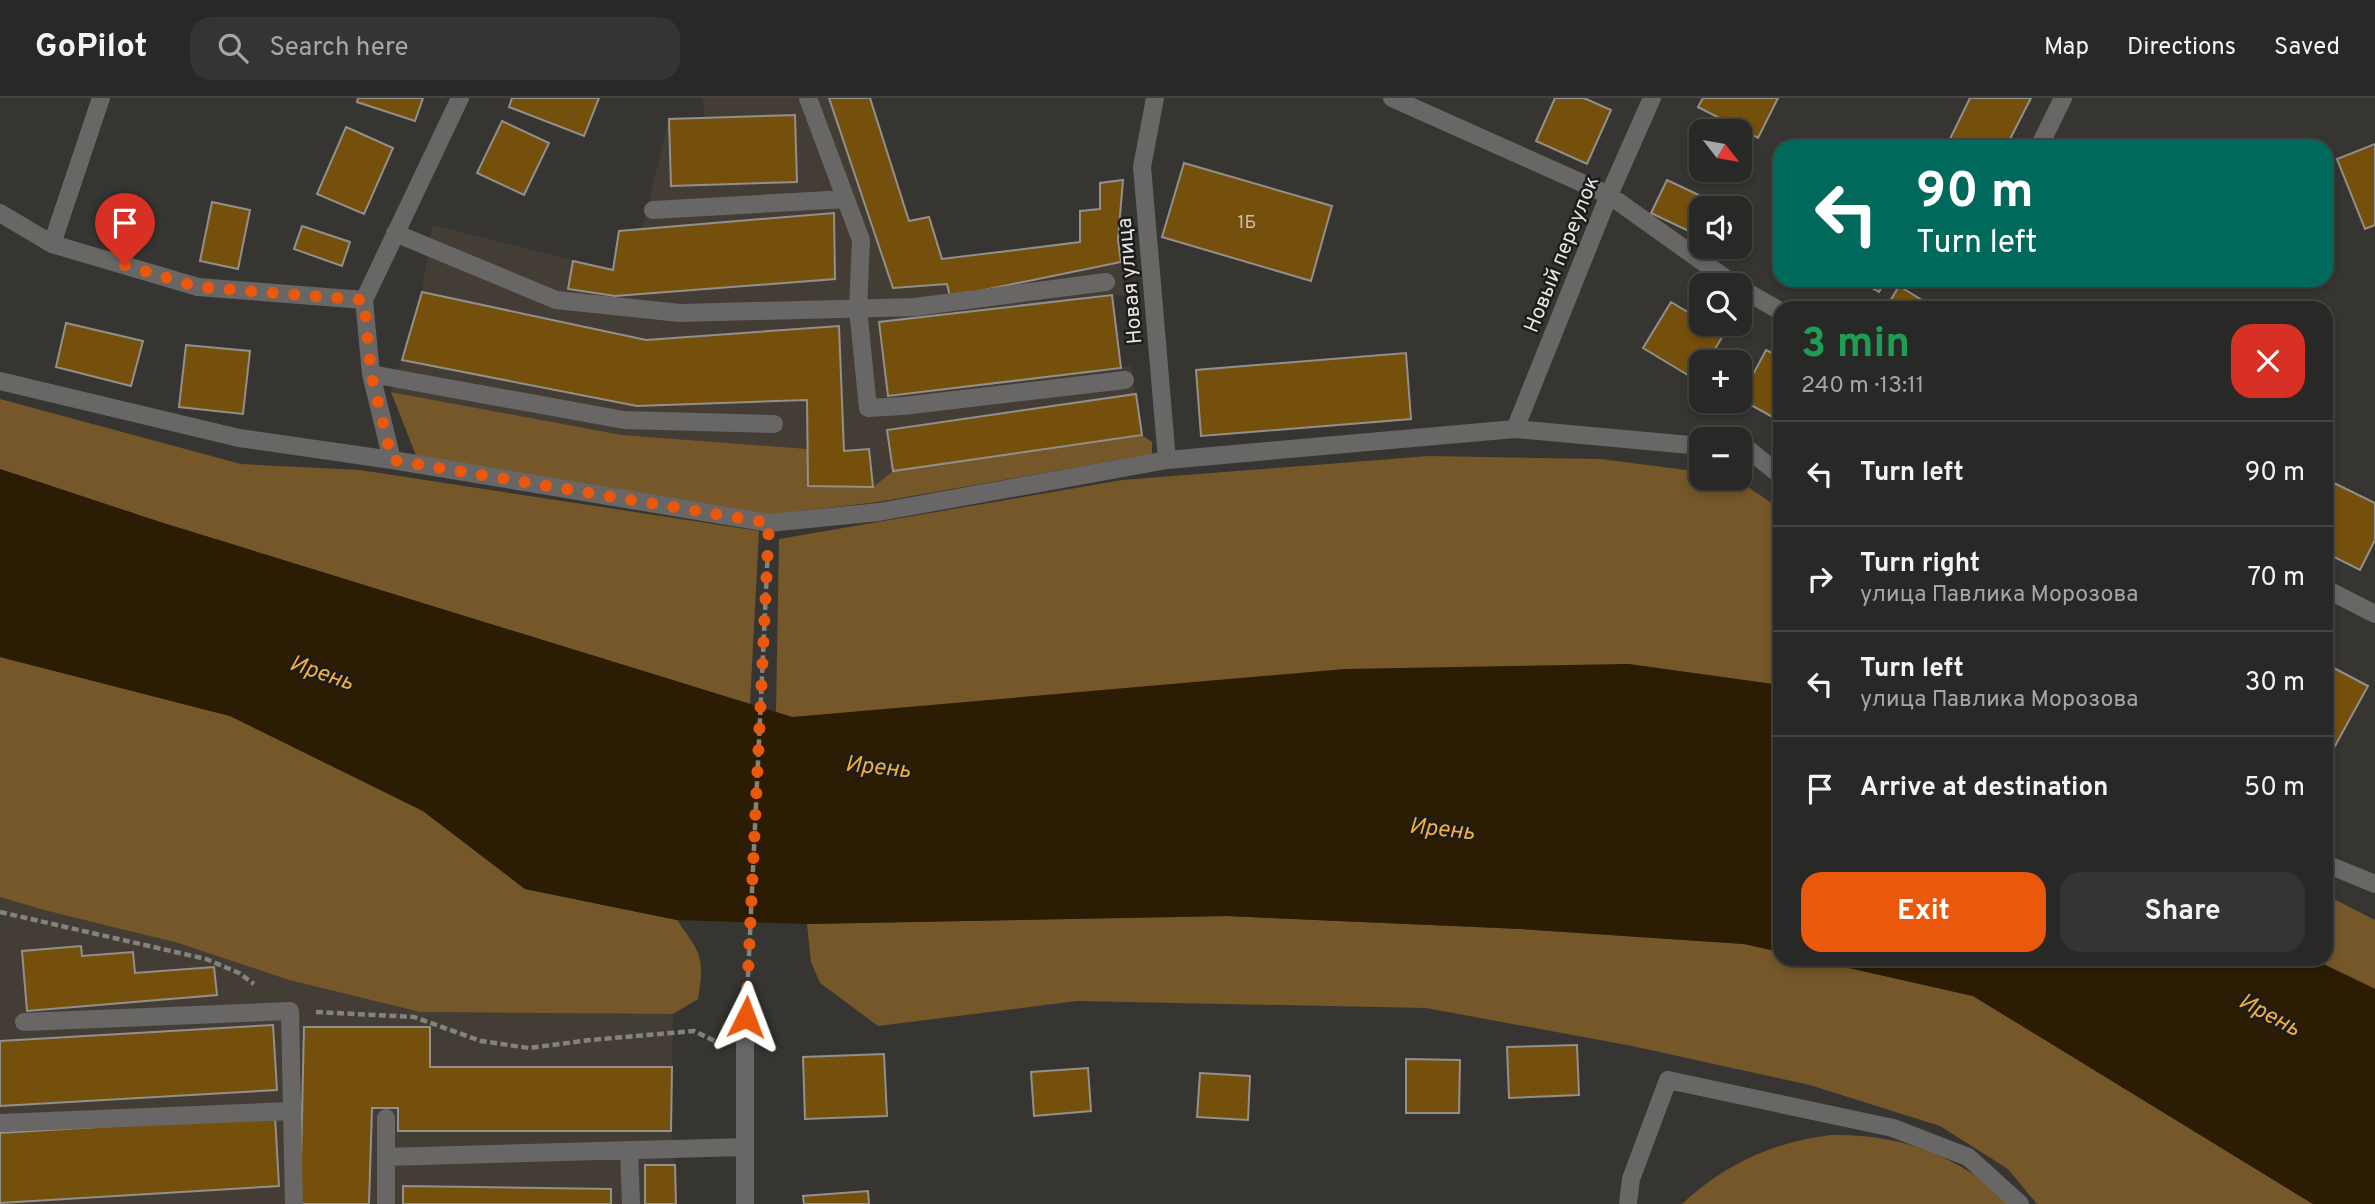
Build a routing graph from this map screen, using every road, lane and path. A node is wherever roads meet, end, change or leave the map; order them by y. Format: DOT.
graph roads {
  1 [pos="101,98"];
  2 [pos="460,98"];
  3 [pos="808,98"];
  4 [pos="1154,98"];
  5 [pos="1392,98"];
  6 [pos="1652,98"];
  7 [pos="2063,98"];
  8 [pos="2042,140"];
  9 [pos="1609,195"];
  10 [pos="846,199"];
  11 [pos="653,210"];
  12 [pos="0,213"];
  13 [pos="396,233"];
  14 [pos="52,244"];
  15 [pos="1718,273"];
  16 [pos="1106,282"];
  17 [pos="1752,295"];
  18 [pos="364,300"];
  19 [pos="1773,307"];
  20 [pos="858,309"];
  21 [pos="371,374"];
  22 [pos="1125,380"];
  23 [pos="0,381"];
  24 [pos="774,424"];
  25 [pos="1515,429"];
  26 [pos="1689,445"];
  27 [pos="1752,452"];
  28 [pos="392,460"];
  29 [pos="1167,460"];
  30 [pos="1773,469"];
  31 [pos="769,523"];
  32 [pos="2333,593"];
  33 [pos="2375,614"];
  34 [pos="2333,867"];
  35 [pos="2375,884"];
  36 [pos="0,912"];
  37 [pos="290,1012"];
  38 [pos="24,1022"];
  39 [pos="745,1050"];
  40 [pos="291,1111"];
  41 [pos="386,1118"];
  42 [pos="0,1123"];
  43 [pos="745,1147"];
  44 [pos="629,1150"];
  45 [pos="386,1157"];
  46 [pos="294,1204"];
  47 [pos="386,1204"];
  48 [pos="631,1204"];
  49 [pos="745,1204"];
  50 [pos="1628,1204"];
  51 [pos="2020,1204"];
  1 -- 14 [label="street"];
  2 -- 13 [label="street"];
  3 -- 10 [label="street"];
  4 -- 29 [label="street, Новая улица"];
  5 -- 9 [label="street"];
  6 -- 9 [label="street, Новый переулок"];
  7 -- 8 [label="street"];
  9 -- 15 [label="street"];
  9 -- 25 [label="street, Новый переулок"];
  10 -- 11 [label="street"];
  10 -- 20 [label="street"];
  12 -- 14 [label="street"];
  13 -- 18 [label="street"];
  13 -- 20 [label="street"];
  14 -- 18 [label="street"];
  16 -- 20 [label="street"];
  17 -- 19 [label="street"];
  18 -- 21 [label="street"];
  20 -- 22 [label="street"];
  21 -- 24 [label="street"];
  21 -- 28 [label="street"];
  23 -- 28 [label="street"];
  25 -- 26 [label="street"];
  25 -- 29 [label="street"];
  27 -- 30 [label="street"];
  28 -- 31 [label="street"];
  29 -- 31 [label="street"];
  31 -- 39 [label="path"];
  32 -- 33 [label="street"];
  34 -- 35 [label="street"];
  36 -- 37 [label="path"];
  37 -- 38 [label="street"];
  37 -- 39 [label="path"];
  37 -- 40 [label="street"];
  39 -- 43 [label="street"];
  40 -- 42 [label="street"];
  40 -- 46 [label="street"];
  41 -- 45 [label="street"];
  43 -- 44 [label="street"];
  43 -- 49 [label="street"];
  44 -- 45 [label="street"];
  44 -- 48 [label="street"];
  45 -- 47 [label="street"];
  50 -- 51 [label="street"];
}
